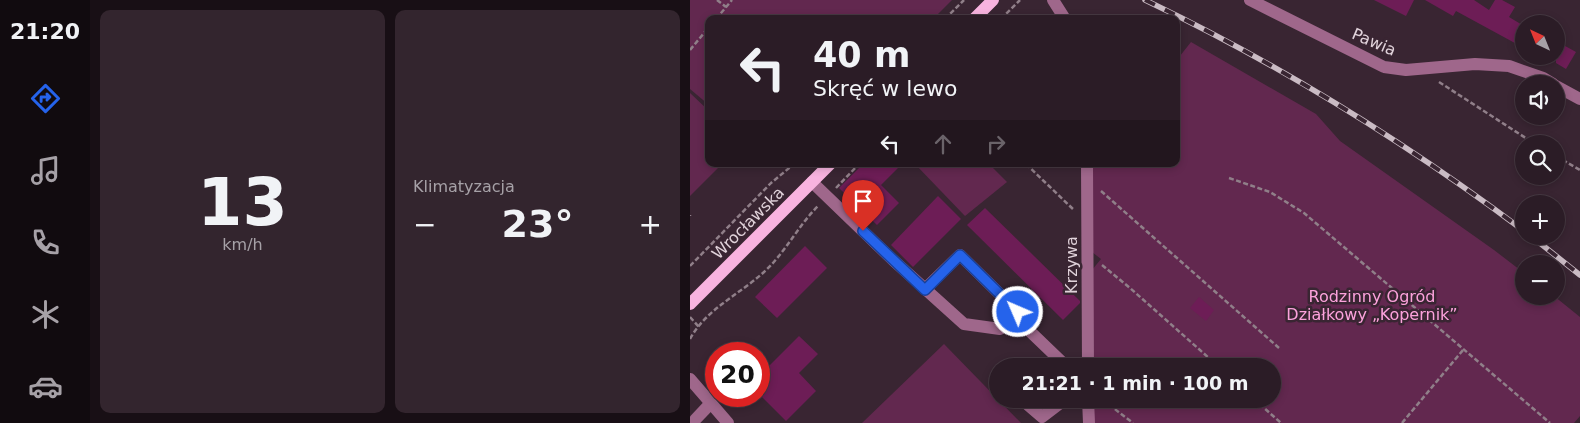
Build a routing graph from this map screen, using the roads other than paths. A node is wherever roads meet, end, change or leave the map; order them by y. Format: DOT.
graph roads {
  1 [pos="993,0"];
  2 [pos="1053,0"];
  3 [pos="1250,0"];
  4 [pos="1275,6"];
  5 [pos="978,15"];
  6 [pos="1062,15"];
  7 [pos="1534,75"];
  8 [pos="1565,91"];
  9 [pos="1580,99"];
  10 [pos="827,167"];
  11 [pos="1087,167"];
  12 [pos="812,182"];
  13 [pos="925,290"];
  14 [pos="690,304"];
  15 [pos="1014,316"];
  16 [pos="1058,358"];
  17 [pos="1088,358"];
  18 [pos="690,379"];
  19 [pos="705,398"];
  20 [pos="707,407"];
  21 [pos="713,407"];
  22 [pos="1032,408"];
  23 [pos="1054,408"];
  24 [pos="1088,408"];
  25 [pos="692,423"];
  26 [pos="728,423"];
  27 [pos="1089,423"];
  1 -- 5 [label="main road"];
  2 -- 6 [label="street"];
  3 -- 4 [label="street, Pawia"];
  4 -- 7 [label="street, Pawia"];
  8 -- 9 [label="street"];
  10 -- 12 [label="main road, Wrocławska"];
  11 -- 17 [label="street, Krzywa"];
  12 -- 13 [label="street"];
  12 -- 14 [label="main road, Wrocławska"];
  13 -- 15 [label="street"];
  13 -- 15 [label="street"];
  15 -- 16 [label="street"];
  18 -- 19 [label="street"];
  20 -- 25 [label="street"];
  21 -- 26 [label="street"];
  22 -- 23 [label="street"];
  24 -- 27 [label="street"];
}
